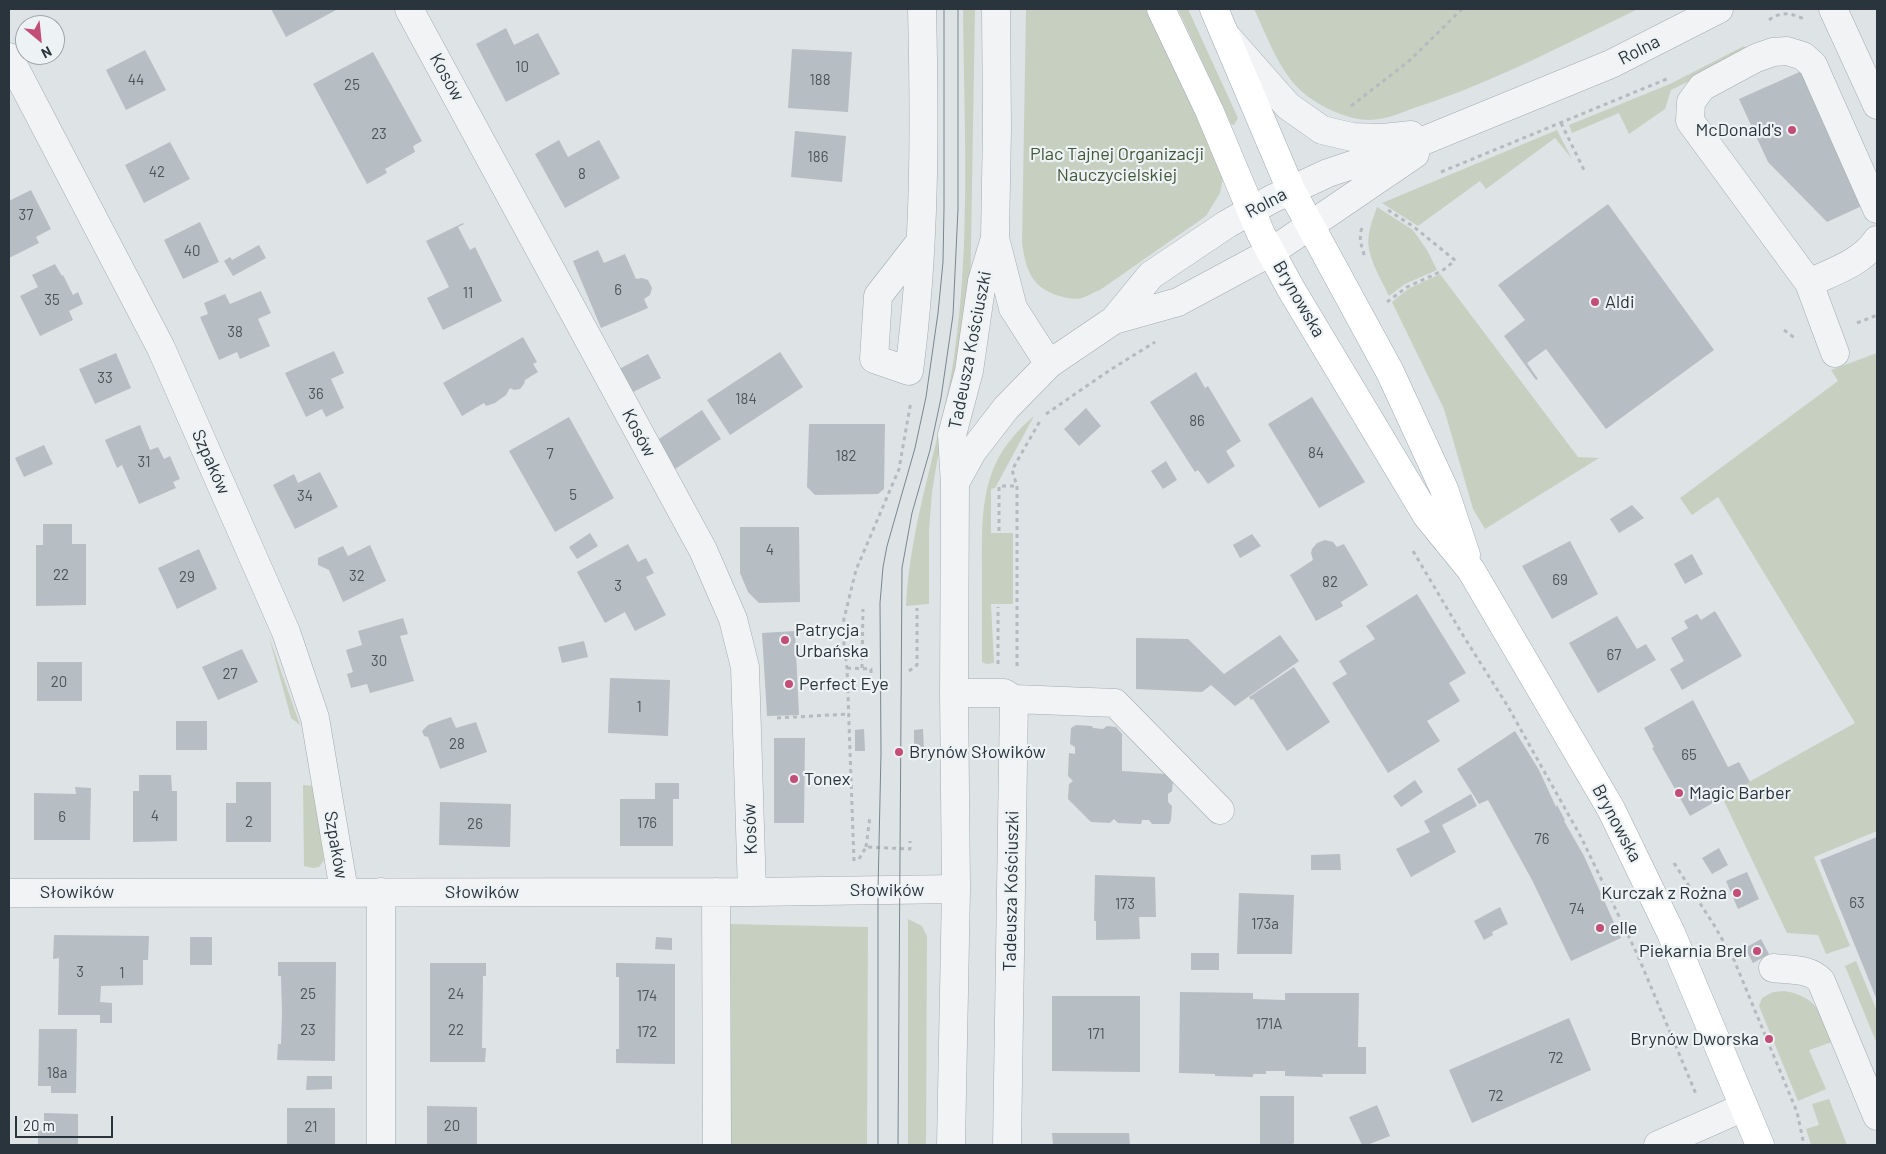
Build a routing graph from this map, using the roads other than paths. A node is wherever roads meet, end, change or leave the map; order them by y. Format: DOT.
graph roads {
  1 [pos="409,9"];
  2 [pos="922,9"];
  3 [pos="996,9"];
  4 [pos="1161,9"];
  5 [pos="1214,9"];
  6 [pos="1719,9"];
  7 [pos="1834,9"];
  8 [pos="1227,38"];
  9 [pos="9,58"];
  10 [pos="1877,105"];
  11 [pos="1447,132"];
  12 [pos="1291,190"];
  13 [pos="1877,209"];
  14 [pos="1251,212"];
  15 [pos="1308,225"];
  16 [pos="995,238"];
  17 [pos="1877,240"];
  18 [pos="920,242"];
  19 [pos="1271,252"];
  20 [pos="1809,283"];
  21 [pos="1114,320"];
  22 [pos="1835,353"];
  23 [pos="1049,364"];
  24 [pos="955,485"];
  25 [pos="1471,570"];
  26 [pos="954,693"];
  27 [pos="1011,697"];
  28 [pos="1220,810"];
  29 [pos="956,889"];
  30 [pos="344,891"];
  31 [pos="381,892"];
  32 [pos="716,892"];
  33 [pos="752,892"];
  34 [pos="9,893"];
  35 [pos="1773,968"];
  36 [pos="1744,1107"];
  37 [pos="1877,1116"];
  38 [pos="381,1145"];
  39 [pos="717,1145"];
  40 [pos="951,1145"];
  41 [pos="1007,1145"];
  42 [pos="1658,1145"];
  43 [pos="1760,1145"];
  1 -- 33 [label="street, Kosów"];
  2 -- 18 [label="street"];
  3 -- 16 [label="street, Tadeusza Kościuszki"];
  4 -- 14 [label="main road, Brynowska"];
  5 -- 8 [label="main road, Brynowska"];
  6 -- 11 [label="street, Rolna"];
  7 -- 10 [label="street"];
  8 -- 11 [label="street"];
  8 -- 12 [label="main road, Brynowska"];
  9 -- 30 [label="street, Szpaków"];
  11 -- 12 [label="street, Rolna"];
  11 -- 15 [label="street, Rolna"];
  12 -- 14 [label="street, Rolna"];
  12 -- 15 [label="main road, Brynowska"];
  13 -- 20 [label="street"];
  14 -- 19 [label="main road, Brynowska"];
  14 -- 21 [label="street, Rolna"];
  15 -- 19 [label="street, Rolna"];
  15 -- 25 [label="main road, Brynowska"];
  16 -- 23 [label="street"];
  16 -- 24 [label="street, Tadeusza Kościuszki"];
  17 -- 20 [label="street"];
  18 -- 18 [label="street"];
  19 -- 21 [label="street, Rolna"];
  19 -- 25 [label="main road, Brynowska"];
  20 -- 22 [label="street"];
  21 -- 23 [label="street, Rolna"];
  23 -- 24 [label="street, Rolna"];
  24 -- 26 [label="street, Tadeusza Kościuszki"];
  25 -- 36 [label="main road, Brynowska"];
  26 -- 27 [label="street"];
  26 -- 29 [label="street, Tadeusza Kościuszki"];
  27 -- 28 [label="street"];
  27 -- 41 [label="street, Tadeusza Kościuszki"];
  29 -- 33 [label="street, Słowików"];
  29 -- 40 [label="street, Tadeusza Kościuszki"];
  30 -- 31 [label="street, Słowików"];
  30 -- 34 [label="street, Słowików"];
  31 -- 32 [label="street, Słowików"];
  31 -- 38 [label="street"];
  32 -- 33 [label="street, Słowików"];
  32 -- 39 [label="street"];
  35 -- 37 [label="street"];
  36 -- 42 [label="street"];
  36 -- 43 [label="main road, Brynowska"];
}
